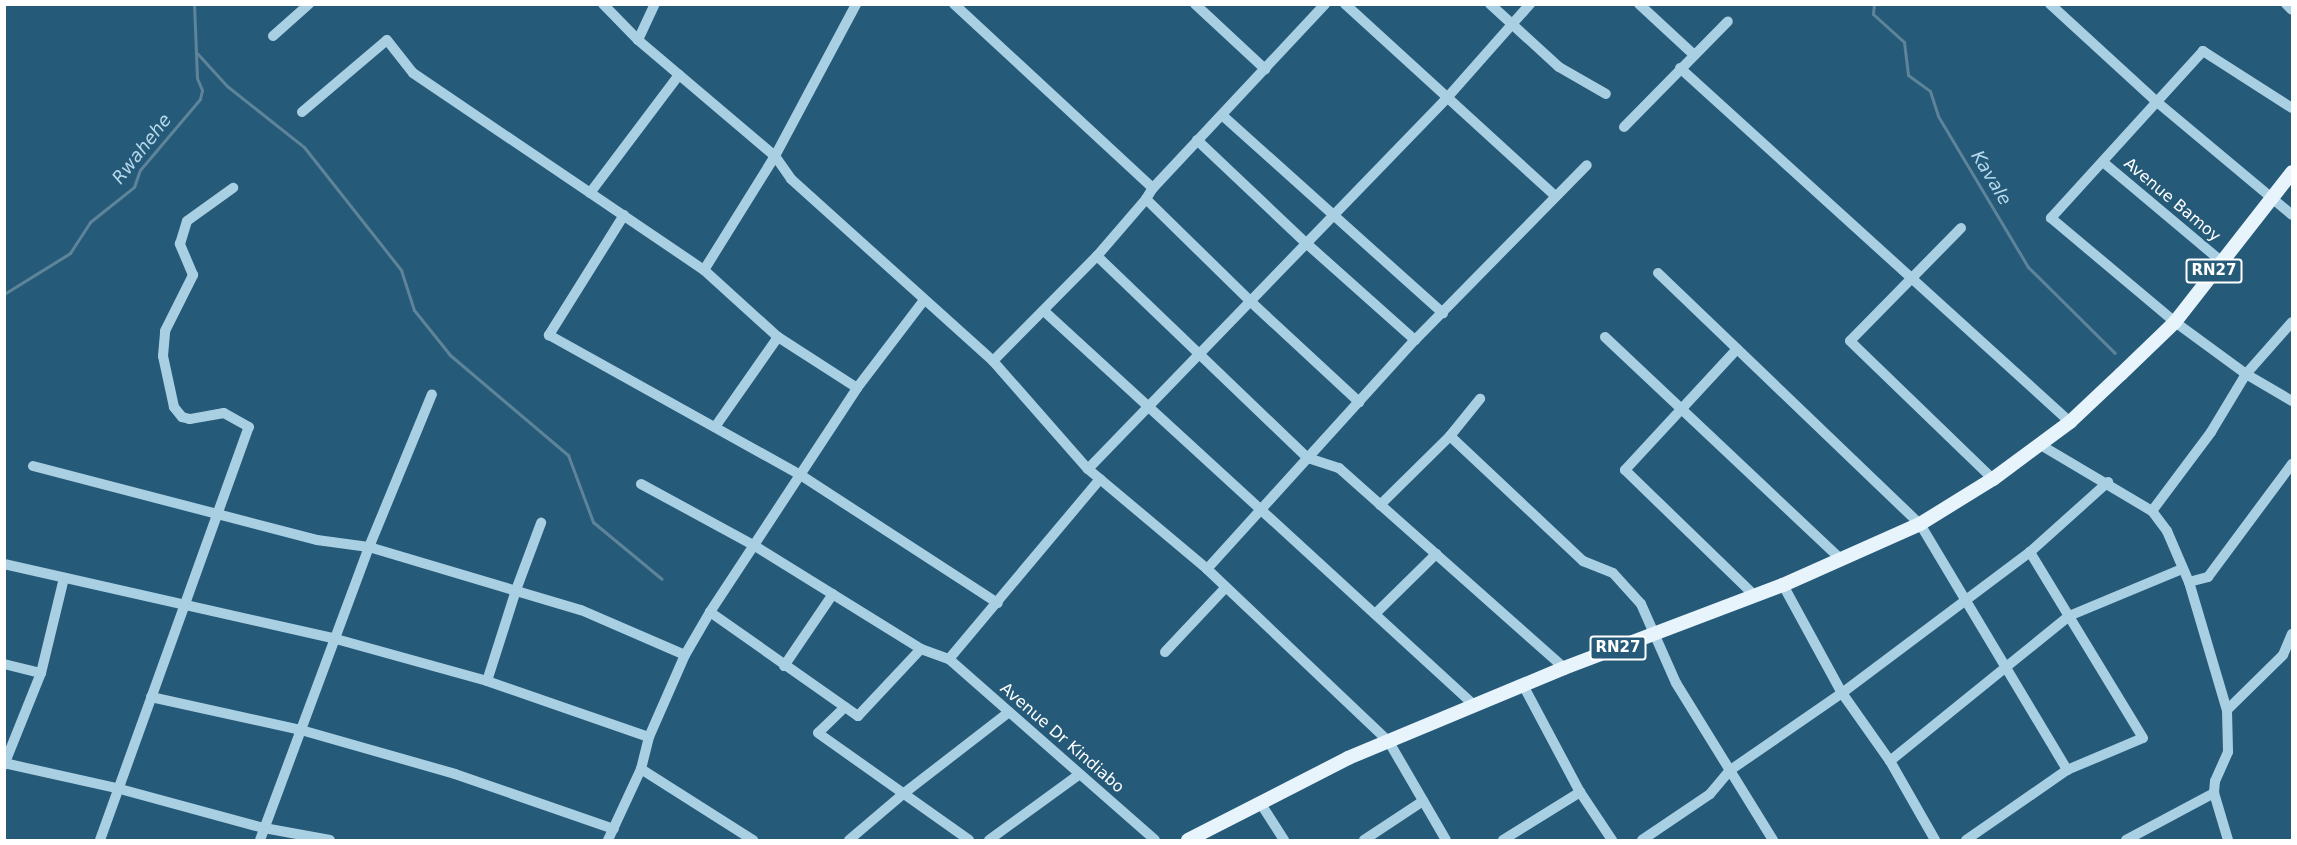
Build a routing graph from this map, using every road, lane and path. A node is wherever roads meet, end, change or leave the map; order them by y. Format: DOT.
graph roads {
  1 [pos="309,4"];
  2 [pos="603,4"];
  3 [pos="655,4"];
  4 [pos="856,4"];
  5 [pos="954,4"];
  6 [pos="1195,4"];
  7 [pos="1345,4"];
  8 [pos="1490,4"];
  9 [pos="1530,4"];
  10 [pos="1639,4"];
  11 [pos="2050,4"];
  12 [pos="2286,4"];
  13 [pos="1318,7"];
  14 [pos="2292,10"];
  15 [pos="1728,21"];
  16 [pos="1512,24"];
  17 [pos="273,36"];
  18 [pos="638,40"];
  19 [pos="1693,54"];
  20 [pos="1680,68"];
  21 [pos="1265,69"];
  22 [pos="679,75"];
  23 [pos="1606,94"];
  24 [pos="1446,99"];
  25 [pos="2157,102"];
  26 [pos="2292,108"];
  27 [pos="302,112"];
  28 [pos="1222,115"];
  29 [pos="1624,127"];
  30 [pos="1197,140"];
  31 [pos="775,156"];
  32 [pos="2103,162"];
  33 [pos="1587,165"];
  34 [pos="2292,172"];
  35 [pos="233,188"];
  36 [pos="1153,188"];
  37 [pos="590,193"];
  38 [pos="1555,196"];
  39 [pos="2271,198"];
  40 [pos="1146,199"];
  41 [pos="1334,214"];
  42 [pos="624,215"];
  43 [pos="2292,215"];
  44 [pos="1961,228"];
  45 [pos="1306,243"];
  46 [pos="1097,256"];
  47 [pos="2222,262"];
  48 [pos="704,270"];
  49 [pos="1658,273"];
  50 [pos="1913,280"];
  51 [pos="924,300"];
  52 [pos="1250,302"];
  53 [pos="1044,310"];
  54 [pos="1443,313"];
  55 [pos="2175,322"];
  56 [pos="2292,322"];
  57 [pos="778,337"];
  58 [pos="1605,337"];
  59 [pos="1415,340"];
  60 [pos="1737,350"];
  61 [pos="1199,354"];
  62 [pos="993,361"];
  63 [pos="2246,374"];
  64 [pos="857,388"];
  65 [pos="432,394"];
  66 [pos="1480,399"];
  67 [pos="2292,401"];
  68 [pos="1359,402"];
  69 [pos="1149,406"];
  70 [pos="1681,408"];
  71 [pos="2070,422"];
  72 [pos="715,428"];
  73 [pos="1450,436"];
  74 [pos="2040,444"];
  75 [pos="1308,458"];
  76 [pos="2292,464"];
  77 [pos="33,466"];
  78 [pos="1089,469"];
  79 [pos="799,474"];
  80 [pos="1100,479"];
  81 [pos="1993,479"];
  82 [pos="2108,482"];
  83 [pos="641,484"];
  84 [pos="1380,505"];
  85 [pos="1261,510"];
  86 [pos="2152,511"];
  87 [pos="219,513"];
  88 [pos="541,523"];
  89 [pos="1920,524"];
  90 [pos="755,546"];
  91 [pos="369,547"];
  92 [pos="2030,552"];
  93 [pos="1436,554"];
  94 [pos="1842,560"];
  95 [pos="4,564"];
  96 [pos="1207,569"];
  97 [pos="2182,569"];
  98 [pos="64,578"];
  99 [pos="2189,582"];
  100 [pos="1783,585"];
  101 [pos="1225,588"];
  102 [pos="516,590"];
  103 [pos="833,594"];
  104 [pos="1755,596"];
  105 [pos="1964,600"];
  106 [pos="998,603"];
  107 [pos="183,604"];
  108 [pos="710,612"];
  109 [pos="1375,614"];
  110 [pos="2069,616"];
  111 [pos="1656,634"];
  112 [pos="2292,634"];
  113 [pos="336,639"];
  114 [pos="921,649"];
  115 [pos="1165,652"];
  116 [pos="685,656"];
  117 [pos="949,659"];
  118 [pos="4,664"];
  119 [pos="784,666"];
  120 [pos="1564,668"];
  121 [pos="2006,669"];
  122 [pos="41,673"];
  123 [pos="487,681"];
  124 [pos="1523,685"];
  125 [pos="1842,693"];
  126 [pos="151,697"];
  127 [pos="1474,705"];
  128 [pos="845,706"];
  129 [pos="2227,710"];
  130 [pos="1009,712"];
  131 [pos="301,730"];
  132 [pos="649,737"];
  133 [pos="1389,742"];
  134 [pos="1890,761"];
  135 [pos="5,764"];
  136 [pos="641,769"];
  137 [pos="2067,770"];
  138 [pos="1729,771"];
  139 [pos="1080,774"];
  140 [pos="120,789"];
  141 [pos="1580,792"];
  142 [pos="2214,793"];
  143 [pos="903,794"];
  144 [pos="1423,801"];
  145 [pos="1261,804"];
  146 [pos="264,828"];
  147 [pos="614,829"];
  148 [pos="100,840"];
  149 [pos="260,840"];
  150 [pos="330,840"];
  151 [pos="608,840"];
  152 [pos="753,840"];
  153 [pos="849,840"];
  154 [pos="969,840"];
  155 [pos="989,840"];
  156 [pos="1155,840"];
  157 [pos="1188,840"];
  158 [pos="1284,840"];
  159 [pos="1364,840"];
  160 [pos="1446,840"];
  161 [pos="1503,840"];
  162 [pos="1612,840"];
  163 [pos="1642,840"];
  164 [pos="1773,840"];
  165 [pos="1935,840"];
  166 [pos="1966,840"];
  167 [pos="2126,840"];
  168 [pos="2228,840"];
  1 -- 17 [label="street"];
  2 -- 18 [label="street"];
  3 -- 18 [label="street"];
  4 -- 31 [label="street"];
  5 -- 36 [label="street"];
  6 -- 21 [label="street"];
  7 -- 24 [label="street"];
  8 -- 16 [label="street"];
  9 -- 16 [label="street"];
  10 -- 19 [label="street"];
  11 -- 25 [label="street"];
  12 -- 14 [label="street"];
  13 -- 21 [label="street"];
  15 -- 19 [label="street"];
  16 -- 23 [label="street"];
  16 -- 24 [label="street"];
  18 -- 22 [label="street"];
  19 -- 20 [label="street"];
  20 -- 29 [label="street"];
  20 -- 50 [label="street"];
  21 -- 28 [label="street"];
  22 -- 31 [label="street"];
  22 -- 37 [label="street"];
  24 -- 38 [label="street"];
  24 -- 41 [label="street"];
  25 -- 26 [label="street"];
  25 -- 32 [label="street"];
  25 -- 39 [label="street"];
  27 -- 37 [label="street"];
  28 -- 30 [label="street"];
  28 -- 41 [label="street"];
  30 -- 36 [label="street"];
  30 -- 45 [label="street"];
  31 -- 48 [label="street"];
  31 -- 51 [label="street"];
  32 -- 47 [label="street, Avenue Bamoy"];
  32 -- 55 [label="street"];
  33 -- 38 [label="street"];
  34 -- 39 [label="main road, RN27"];
  35 -- 87 [label="street"];
  36 -- 40 [label="street"];
  37 -- 42 [label="street"];
  38 -- 54 [label="street"];
  39 -- 43 [label="street"];
  39 -- 47 [label="main road, RN27"];
  40 -- 46 [label="street"];
  40 -- 52 [label="street"];
  41 -- 45 [label="street"];
  41 -- 54 [label="street"];
  42 -- 48 [label="street"];
  42 -- 72 [label="street"];
  44 -- 50 [label="street"];
  45 -- 52 [label="street"];
  45 -- 59 [label="street"];
  46 -- 53 [label="street"];
  46 -- 61 [label="street"];
  47 -- 55 [label="main road, RN27"];
  48 -- 57 [label="street"];
  49 -- 60 [label="street"];
  50 -- 71 [label="street"];
  50 -- 81 [label="street"];
  51 -- 62 [label="street"];
  51 -- 64 [label="street"];
  52 -- 61 [label="street"];
  52 -- 68 [label="street"];
  53 -- 62 [label="street"];
  53 -- 69 [label="street"];
  54 -- 59 [label="street"];
  55 -- 63 [label="street"];
  55 -- 71 [label="main road, RN27"];
  56 -- 63 [label="street"];
  57 -- 64 [label="street"];
  57 -- 72 [label="street"];
  58 -- 70 [label="street"];
  59 -- 68 [label="street"];
  60 -- 70 [label="street"];
  60 -- 89 [label="street"];
  61 -- 69 [label="street"];
  61 -- 75 [label="street"];
  62 -- 78 [label="street"];
  63 -- 67 [label="street"];
  63 -- 86 [label="street"];
  64 -- 79 [label="street"];
  65 -- 91 [label="street"];
  66 -- 73 [label="street"];
  68 -- 75 [label="street"];
  69 -- 78 [label="street"];
  69 -- 85 [label="street"];
  70 -- 94 [label="street"];
  70 -- 104 [label="street"];
  71 -- 74 [label="main road, RN27"];
  72 -- 79 [label="street"];
  73 -- 84 [label="street"];
  73 -- 111 [label="street"];
  74 -- 81 [label="main road, RN27"];
  74 -- 82 [label="street"];
  75 -- 84 [label="street"];
  75 -- 85 [label="street"];
  76 -- 99 [label="street"];
  77 -- 87 [label="street"];
  78 -- 80 [label="street"];
  79 -- 90 [label="street"];
  79 -- 106 [label="street"];
  80 -- 96 [label="street"];
  80 -- 106 [label="street"];
  81 -- 89 [label="main road, RN27"];
  82 -- 86 [label="street"];
  82 -- 92 [label="street"];
  83 -- 90 [label="street"];
  84 -- 93 [label="street"];
  85 -- 96 [label="street"];
  85 -- 109 [label="street"];
  86 -- 97 [label="street"];
  87 -- 91 [label="street"];
  87 -- 107 [label="street"];
  88 -- 102 [label="street"];
  89 -- 94 [label="main road, RN27"];
  89 -- 105 [label="street"];
  90 -- 103 [label="street"];
  90 -- 108 [label="street"];
  91 -- 102 [label="street"];
  91 -- 113 [label="street"];
  92 -- 105 [label="street"];
  92 -- 110 [label="street"];
  93 -- 109 [label="street"];
  93 -- 120 [label="street"];
  94 -- 100 [label="main road, RN27"];
  95 -- 98 [label="street"];
  96 -- 101 [label="street"];
  97 -- 99 [label="street"];
  97 -- 110 [label="street"];
  98 -- 107 [label="street"];
  98 -- 122 [label="street"];
  99 -- 129 [label="street"];
  100 -- 104 [label="main road, RN27"];
  100 -- 125 [label="street"];
  101 -- 115 [label="street"];
  101 -- 133 [label="street"];
  102 -- 116 [label="street"];
  102 -- 123 [label="street"];
  103 -- 114 [label="street"];
  103 -- 119 [label="street"];
  104 -- 111 [label="main road, RN27"];
  105 -- 121 [label="street"];
  105 -- 125 [label="street"];
  106 -- 117 [label="street"];
  107 -- 113 [label="street"];
  107 -- 126 [label="street"];
  108 -- 116 [label="street"];
  108 -- 119 [label="street"];
  109 -- 127 [label="street"];
  110 -- 121 [label="street"];
  110 -- 137 [label="street"];
  111 -- 120 [label="main road, RN27"];
  111 -- 138 [label="street"];
  112 -- 129 [label="street"];
  113 -- 123 [label="street"];
  113 -- 131 [label="street"];
  114 -- 117 [label="street"];
  114 -- 128 [label="street"];
  116 -- 132 [label="street"];
  117 -- 130 [label="street, Avenue Dr Kindiabo"];
  118 -- 122 [label="street"];
  119 -- 128 [label="street"];
  120 -- 124 [label="main road, RN27"];
  121 -- 134 [label="street"];
  121 -- 137 [label="street"];
  122 -- 135 [label="street"];
  123 -- 132 [label="street"];
  124 -- 127 [label="main road, RN27"];
  124 -- 141 [label="street"];
  125 -- 134 [label="street"];
  125 -- 138 [label="street"];
  126 -- 131 [label="street"];
  126 -- 140 [label="street"];
  127 -- 133 [label="main road, RN27"];
  128 -- 143 [label="street"];
  129 -- 142 [label="street"];
  130 -- 139 [label="street, Avenue Dr Kindiabo"];
  130 -- 143 [label="street"];
  131 -- 146 [label="street"];
  131 -- 147 [label="street"];
  132 -- 136 [label="street"];
  133 -- 144 [label="street"];
  133 -- 145 [label="main road, RN27"];
  134 -- 165 [label="street"];
  135 -- 140 [label="street"];
  136 -- 147 [label="street"];
  136 -- 152 [label="street"];
  137 -- 166 [label="street"];
  138 -- 163 [label="street"];
  138 -- 164 [label="street"];
  139 -- 155 [label="street"];
  139 -- 156 [label="street, Avenue Dr Kindiabo"];
  140 -- 146 [label="street"];
  140 -- 148 [label="street"];
  141 -- 161 [label="street"];
  141 -- 162 [label="street"];
  142 -- 167 [label="street"];
  142 -- 168 [label="street"];
  143 -- 153 [label="street"];
  143 -- 154 [label="street"];
  144 -- 159 [label="street"];
  144 -- 160 [label="street"];
  145 -- 157 [label="main road, RN27"];
  145 -- 158 [label="street"];
  146 -- 149 [label="street"];
  146 -- 150 [label="street"];
  147 -- 151 [label="street"];
}
